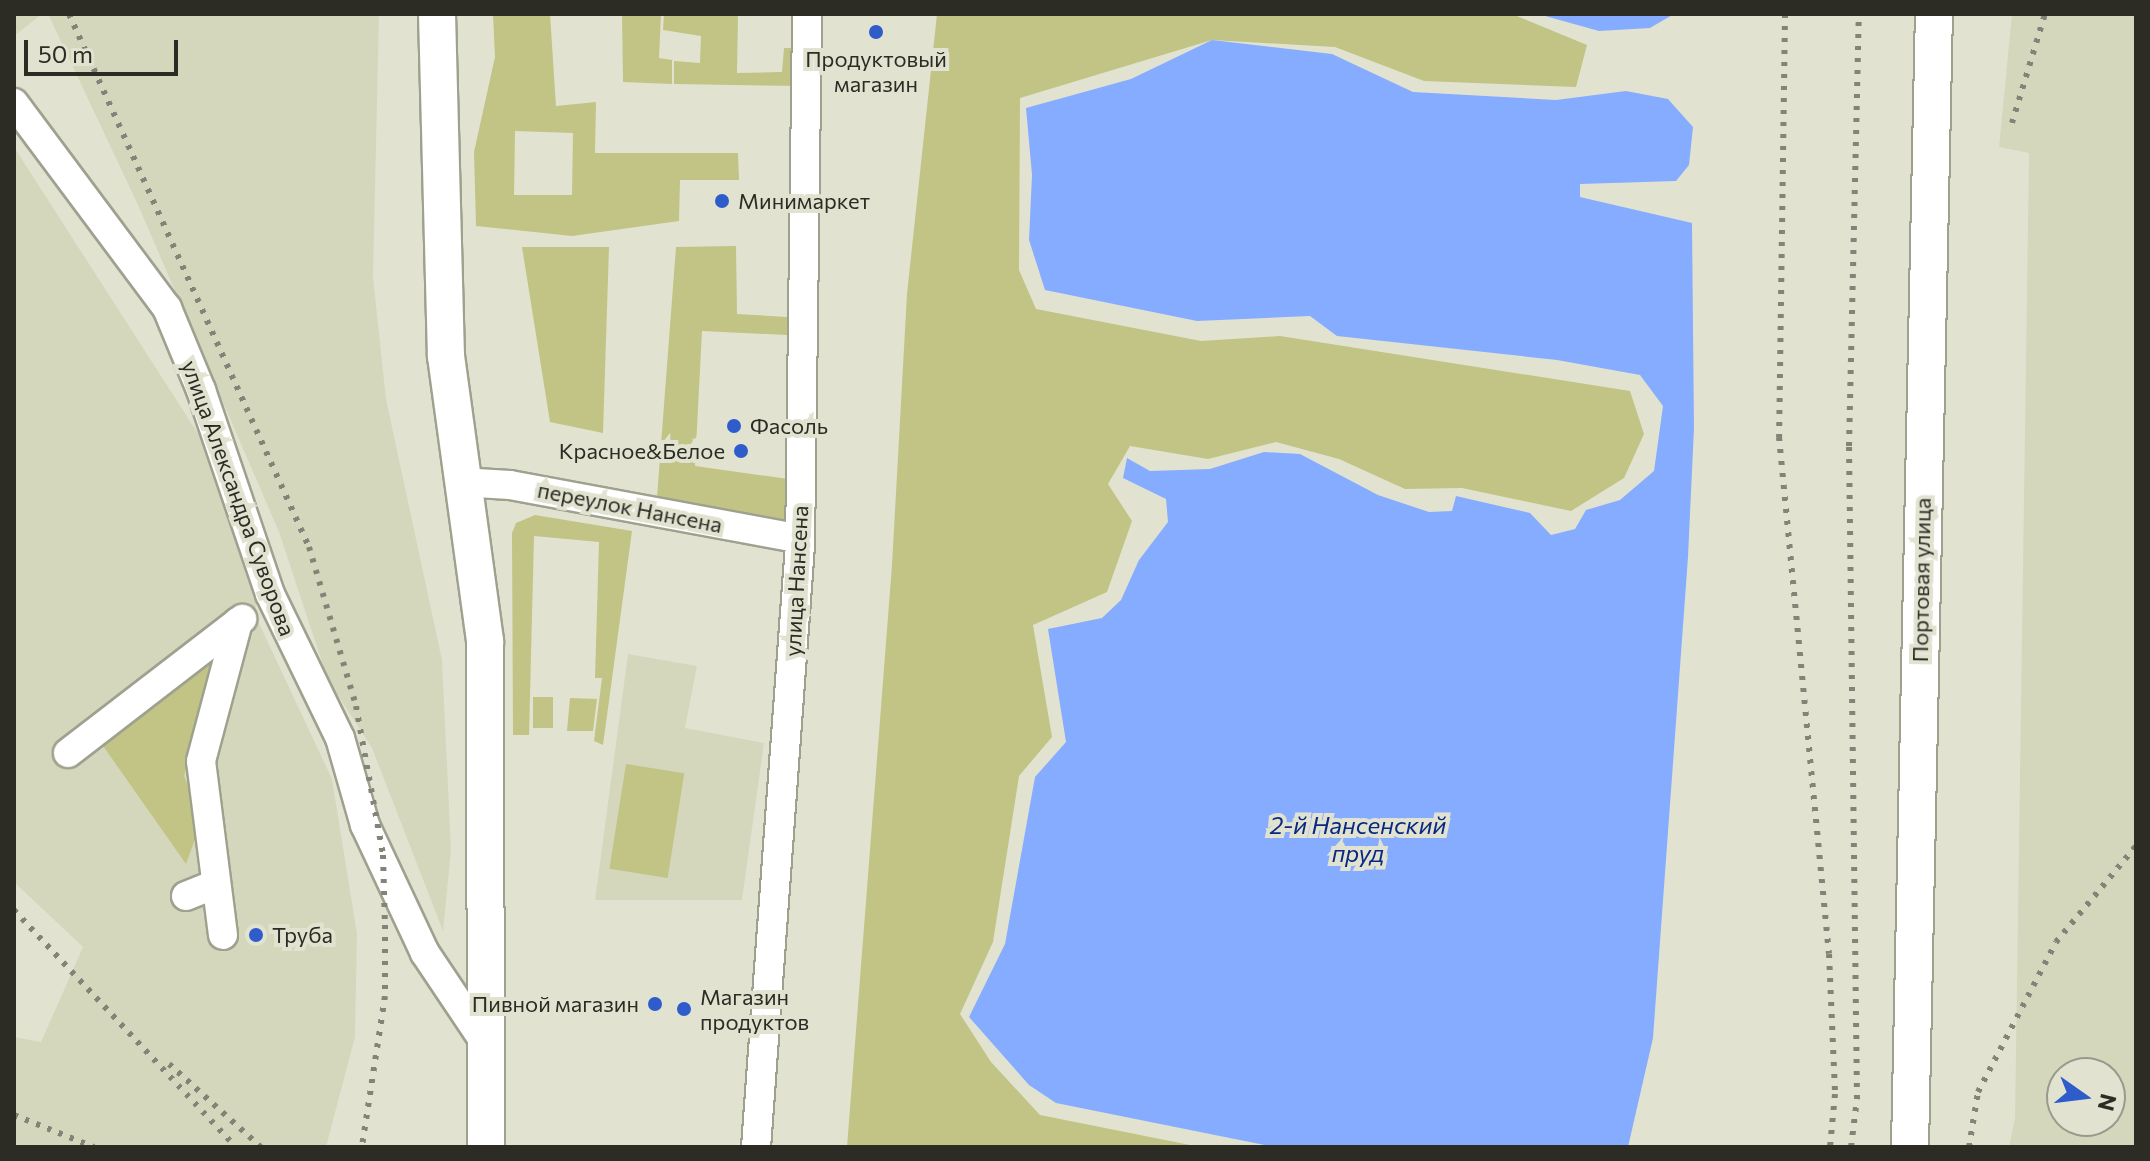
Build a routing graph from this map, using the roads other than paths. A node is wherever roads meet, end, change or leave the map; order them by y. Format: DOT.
graph roads {
  1 [pos="437,14"];
  2 [pos="807,14"];
  3 [pos="1934,14"];
  4 [pos="14,103"];
  5 [pos="460,482"];
  6 [pos="800,539"];
  7 [pos="270,594"];
  8 [pos="238,622"];
  9 [pos="227,676"];
  10 [pos="238,707"];
  11 [pos="68,753"];
  12 [pos="216,884"];
  13 [pos="186,896"];
  14 [pos="223,935"];
  15 [pos="486,1044"];
  16 [pos="486,1147"];
  17 [pos="756,1147"];
  18 [pos="1910,1147"];
  1 -- 5 [label="main road"];
  2 -- 6 [label="street, улица Нансена"];
  3 -- 18 [label="main road, Портовая улица"];
  4 -- 7 [label="street, улица Александра Суворова"];
  5 -- 6 [label="street, переулок Нансена"];
  5 -- 15 [label="main road"];
  6 -- 17 [label="street, улица Нансена"];
  7 -- 8 [label="street"];
  7 -- 15 [label="street, улица Александра Суворова"];
  8 -- 9 [label="street"];
  8 -- 11 [label="street"];
  9 -- 10 [label="street"];
  9 -- 12 [label="street"];
  12 -- 13 [label="street"];
  12 -- 14 [label="street"];
  15 -- 16 [label="main road"];
}
